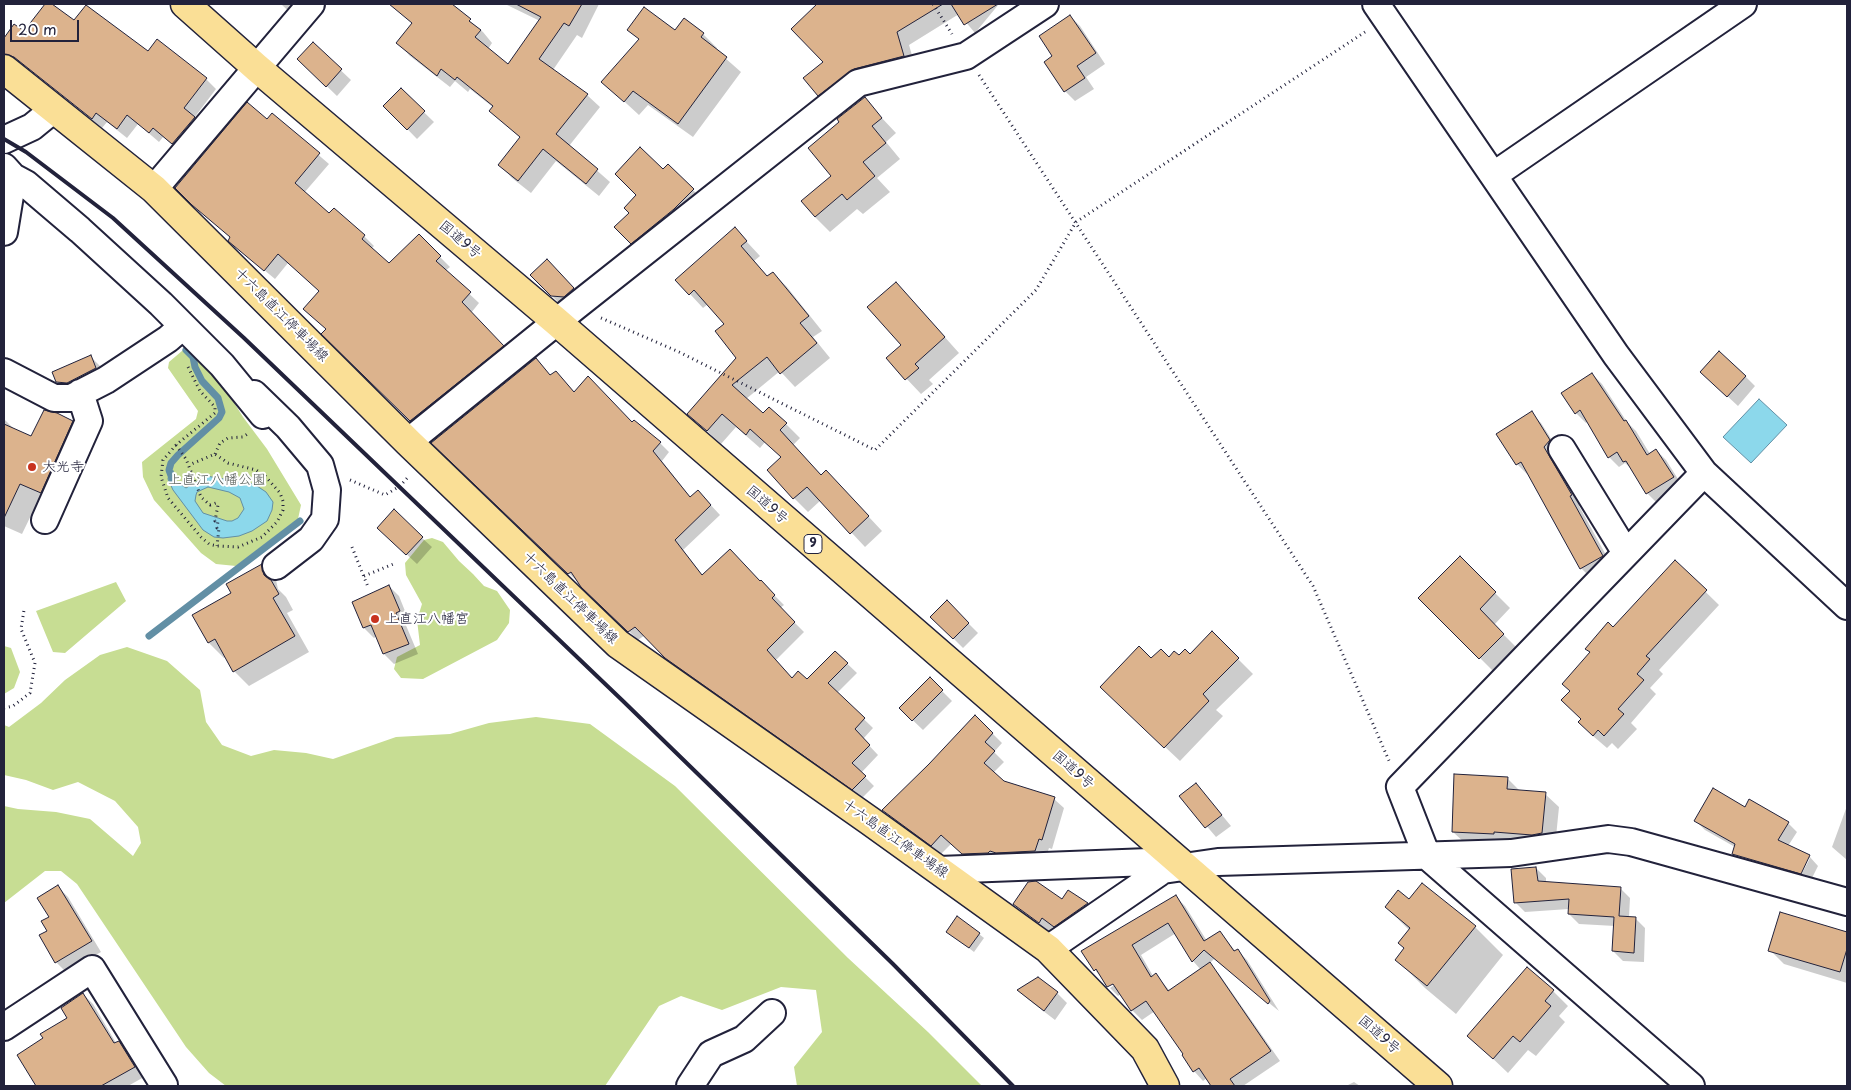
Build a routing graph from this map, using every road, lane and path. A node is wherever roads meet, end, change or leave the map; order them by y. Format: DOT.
graph roads {
  1 [pos="185,4"];
  2 [pos="311,4"];
  3 [pos="933,4"];
  4 [pos="1045,4"];
  5 [pos="1742,4"];
  6 [pos="1380,11"];
  7 [pos="966,56"];
  8 [pos="257,68"];
  9 [pos="4,69"];
  10 [pos="54,109"];
  11 [pos="4,140"];
  12 [pos="8,172"];
  13 [pos="1494,175"];
  14 [pos="154,189"];
  15 [pos="1076,222"];
  16 [pos="4,232"];
  17 [pos="566,314"];
  18 [pos="177,331"];
  19 [pos="222,364"];
  20 [pos="4,372"];
  21 [pos="80,393"];
  22 [pos="263,415"];
  23 [pos="178,446"];
  24 [pos="1562,449"];
  25 [pos="417,451"];
  26 [pos="215,454"];
  27 [pos="320,465"];
  28 [pos="189,466"];
  29 [pos="1704,473"];
  30 [pos="45,520"];
  31 [pos="217,546"];
  32 [pos="352,547"];
  33 [pos="1626,553"];
  34 [pos="396,562"];
  35 [pos="276,566"];
  36 [pos="364,576"];
  37 [pos="368,587"];
  38 [pos="1847,606"];
  39 [pos="24,610"];
  40 [pos="4,708"];
  41 [pos="1400,787"];
  42 [pos="1427,856"];
  43 [pos="1173,868"];
  44 [pos="939,870"];
  45 [pos="1847,902"];
  46 [pos="1048,949"];
  47 [pos="772,1013"];
  48 [pos="4,1027"];
  49 [pos="163,1086"];
  50 [pos="690,1086"];
  51 [pos="1165,1086"];
  52 [pos="1438,1086"];
  53 [pos="1691,1086"];
  1 -- 8 [label="main road, 国道9号 / 9"];
  2 -- 8 [label="street"];
  3 -- 7 [label="path"];
  4 -- 7 [label="street"];
  5 -- 13 [label="street"];
  6 -- 13 [label="street"];
  6 -- 15 [label="path"];
  7 -- 15 [label="path"];
  7 -- 17 [label="street"];
  8 -- 14 [label="street"];
  8 -- 17 [label="main road, 国道9号 / 9"];
  9 -- 10 [label="main road, 十六島直江停車場線"];
  10 -- 11 [label="street"];
  10 -- 14 [label="main road, 十六島直江停車場線"];
  12 -- 16 [label="street"];
  12 -- 18 [label="street"];
  13 -- 29 [label="street"];
  14 -- 25 [label="main road, 十六島直江停車場線"];
  15 -- 17 [label="path"];
  15 -- 41 [label="path"];
  17 -- 25 [label="street"];
  17 -- 43 [label="main road, 国道9号 / 9"];
  18 -- 19 [label="street"];
  18 -- 21 [label="street"];
  18 -- 23 [label="path"];
  19 -- 22 [label="street"];
  19 -- 27 [label="street"];
  20 -- 21 [label="street"];
  21 -- 30 [label="street"];
  22 -- 26 [label="path"];
  23 -- 28 [label="path"];
  23 -- 31 [label="path"];
  24 -- 33 [label="street"];
  25 -- 27 [label="path"];
  25 -- 44 [label="main road, 十六島直江停車場線"];
  26 -- 28 [label="path"];
  26 -- 31 [label="path"];
  27 -- 35 [label="street"];
  28 -- 31 [label="path"];
  29 -- 33 [label="street"];
  29 -- 38 [label="street"];
  32 -- 36 [label="path"];
  33 -- 41 [label="street"];
  34 -- 36 [label="path"];
  36 -- 37 [label="path"];
  39 -- 40 [label="path"];
  41 -- 42 [label="street"];
  42 -- 43 [label="street"];
  42 -- 45 [label="street"];
  42 -- 53 [label="street"];
  43 -- 44 [label="street"];
  43 -- 46 [label="street"];
  43 -- 52 [label="main road, 国道9号 / 9"];
  44 -- 46 [label="main road, 十六島直江停車場線"];
  46 -- 51 [label="main road, 十六島直江停車場線"];
  47 -- 50 [label="street"];
  48 -- 49 [label="street"];
}
